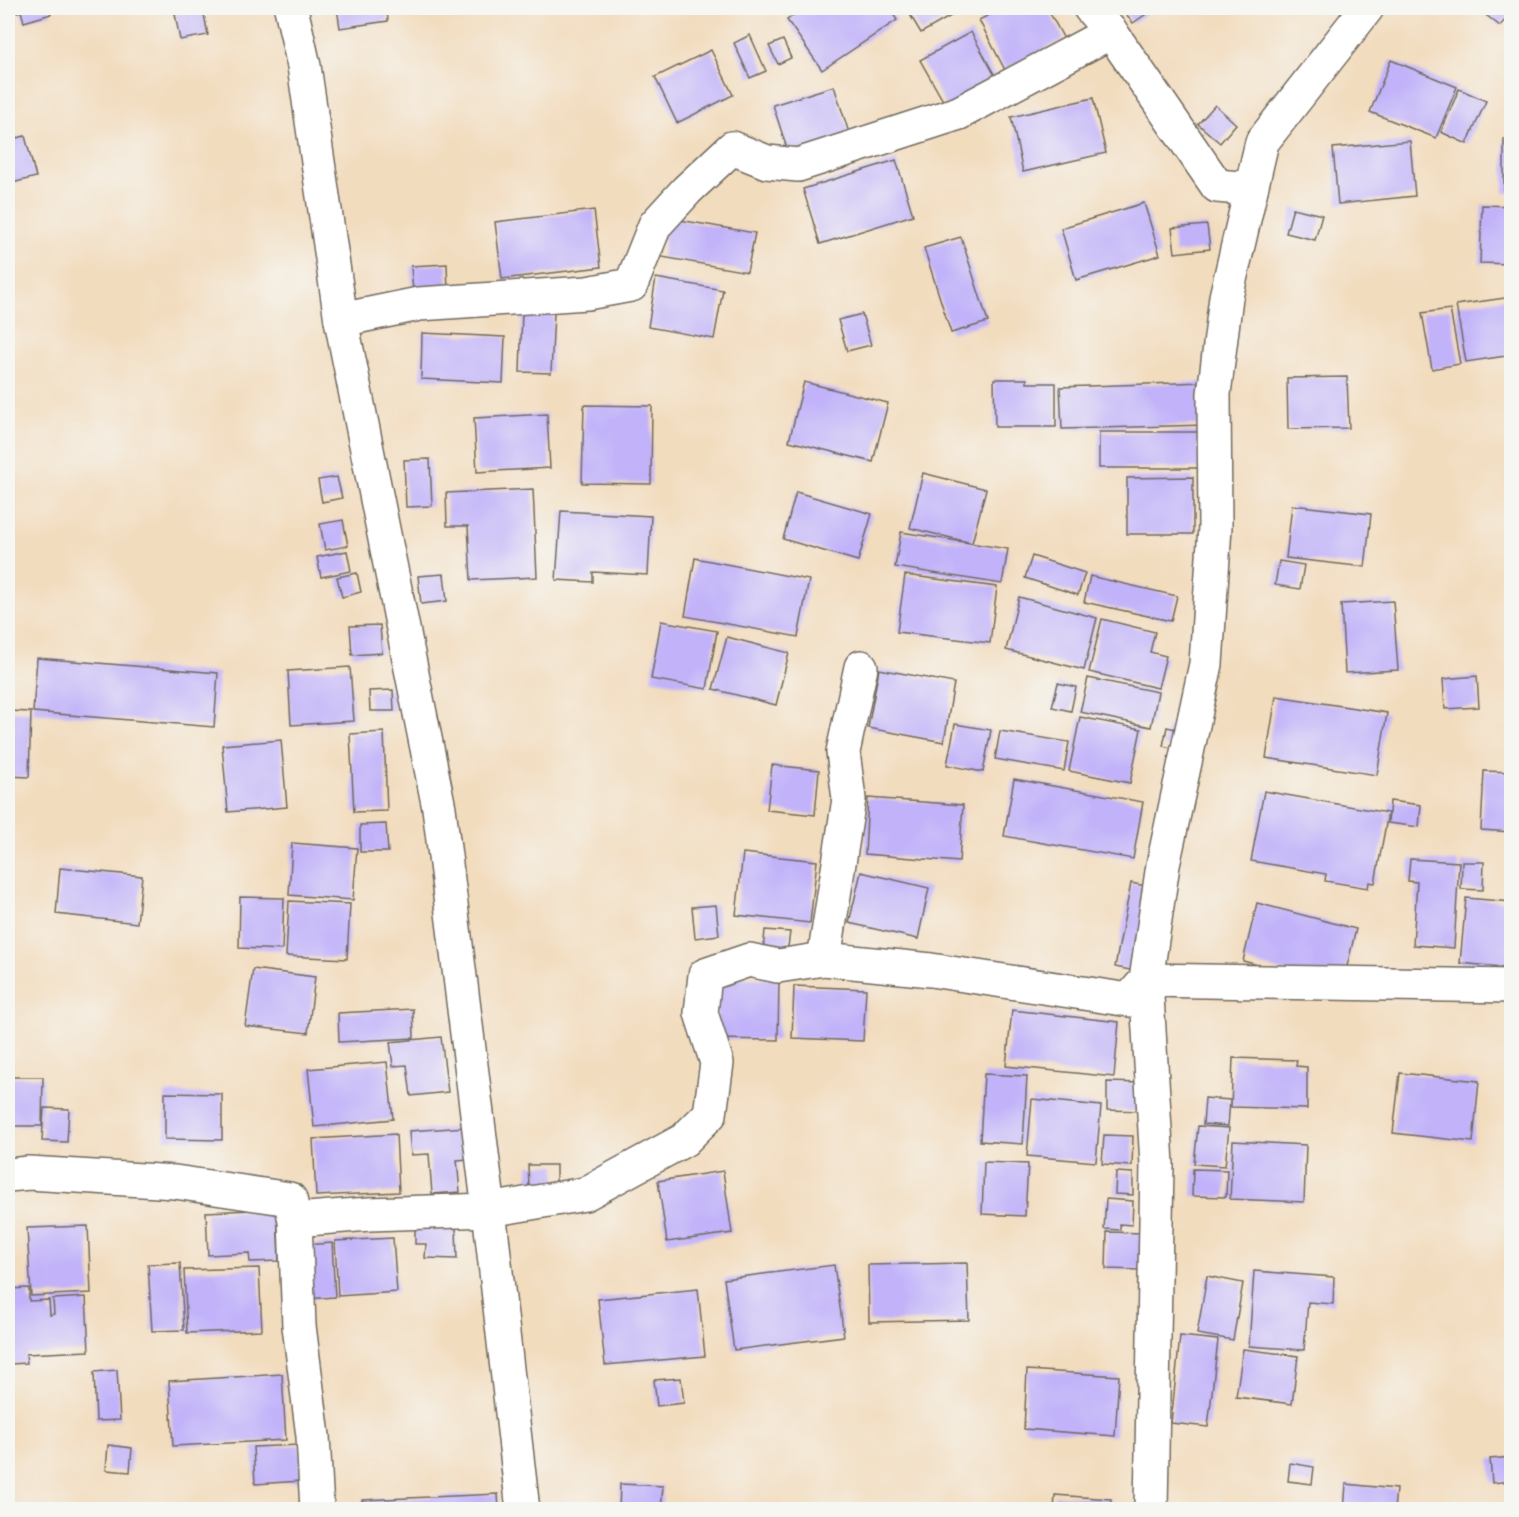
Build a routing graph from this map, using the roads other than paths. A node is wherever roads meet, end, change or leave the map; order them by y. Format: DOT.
graph roads {
  1 [pos="291,8"];
  2 [pos="1090,8"];
  3 [pos="1367,8"];
  4 [pos="1111,32"];
  5 [pos="1251,189"];
  6 [pos="341,320"];
  7 [pos="861,667"];
  8 [pos="824,959"];
  9 [pos="1146,980"];
  10 [pos="1512,986"];
  11 [pos="8,1175"];
  12 [pos="489,1210"];
  13 [pos="295,1220"];
  14 [pos="317,1509"];
  15 [pos="523,1509"];
  16 [pos="1151,1509"];
  1 -- 6 [label="street"];
  2 -- 4 [label="street"];
  3 -- 5 [label="street"];
  4 -- 5 [label="street"];
  4 -- 6 [label="street"];
  5 -- 9 [label="street"];
  6 -- 12 [label="street"];
  7 -- 8 [label="street"];
  8 -- 9 [label="street"];
  8 -- 12 [label="street"];
  9 -- 10 [label="street"];
  9 -- 16 [label="street"];
  11 -- 13 [label="street"];
  12 -- 13 [label="street"];
  12 -- 15 [label="street"];
  13 -- 14 [label="street"];
}
